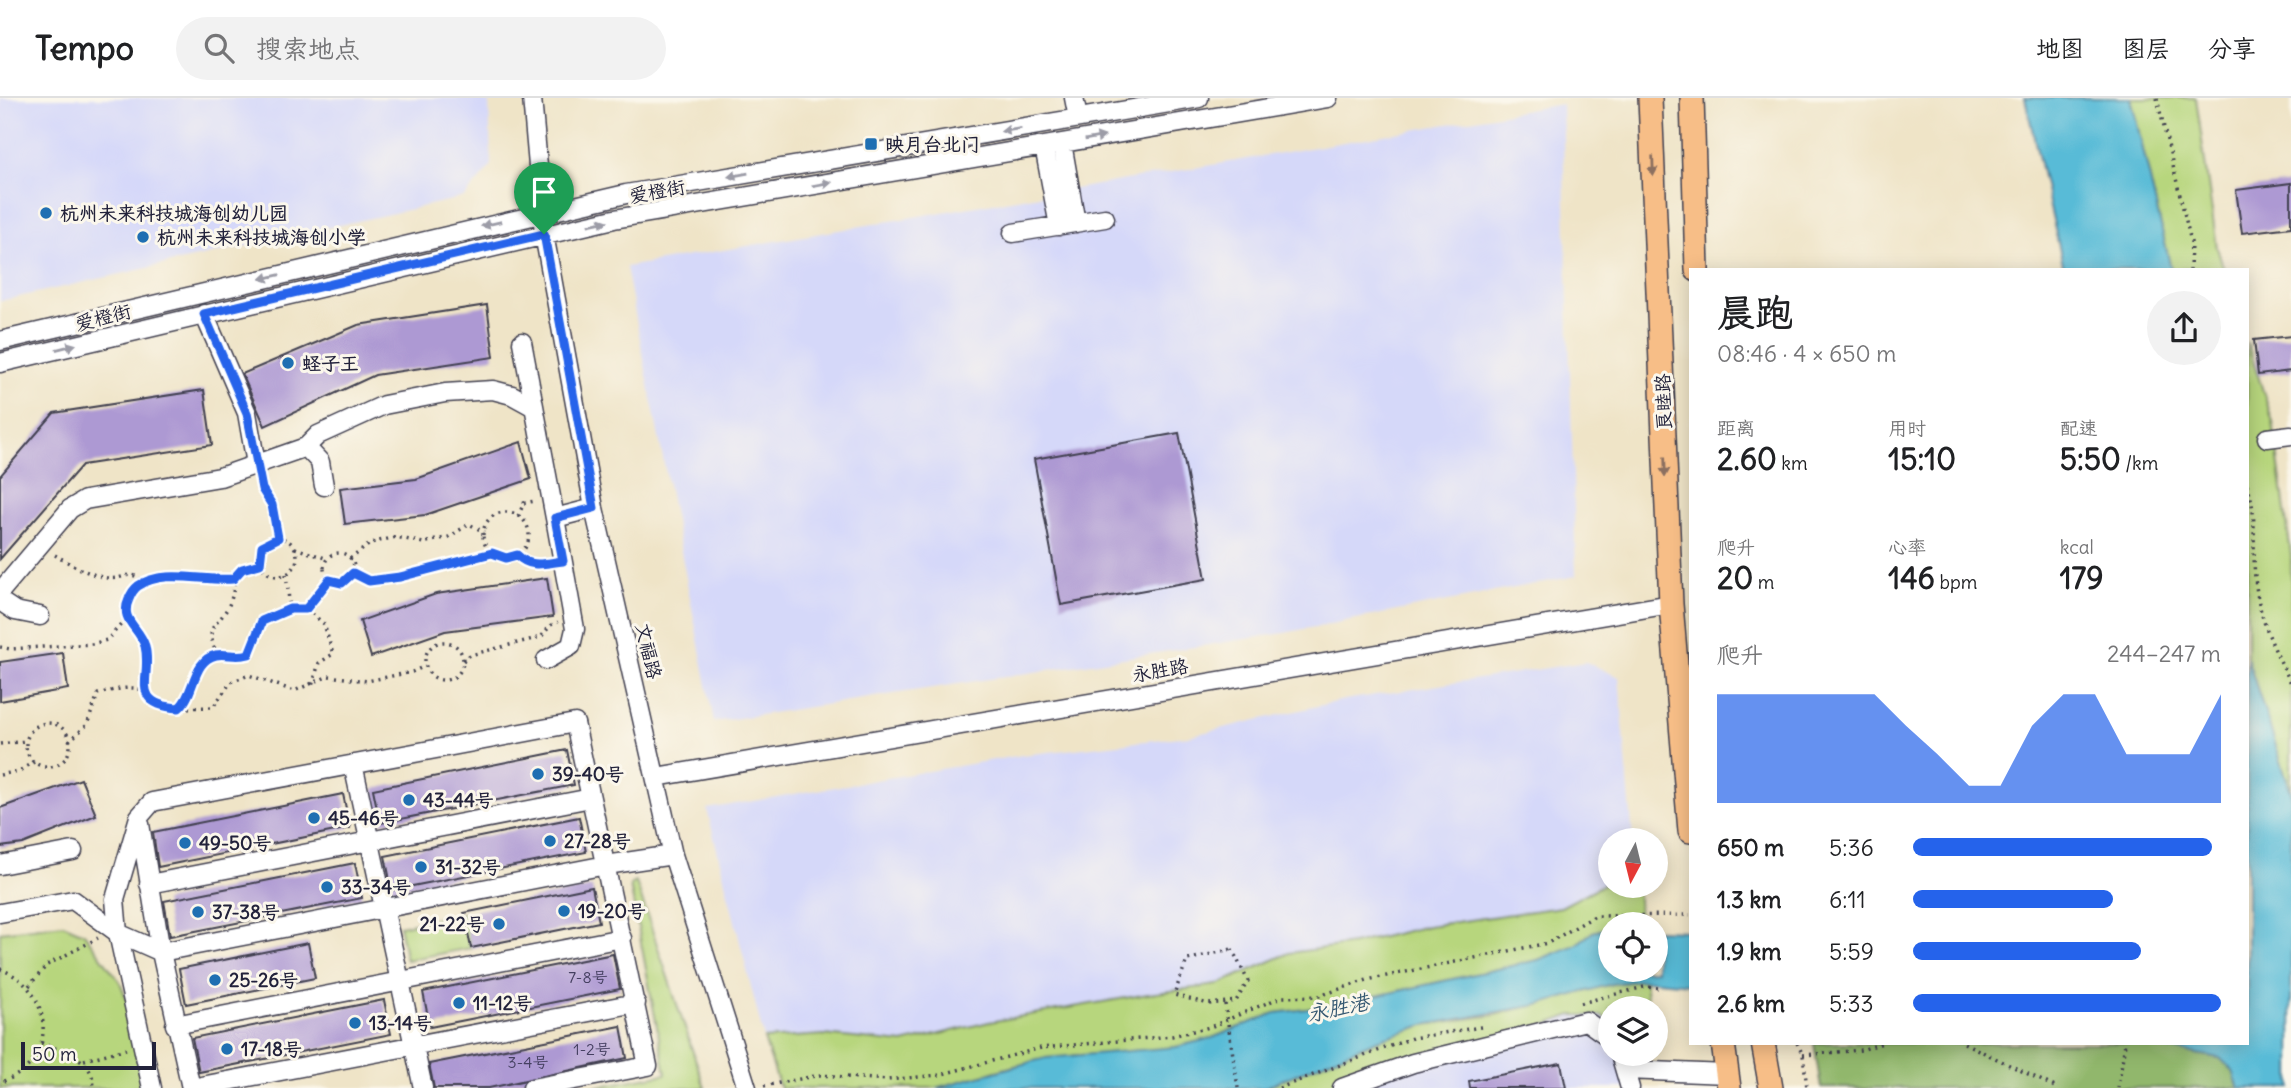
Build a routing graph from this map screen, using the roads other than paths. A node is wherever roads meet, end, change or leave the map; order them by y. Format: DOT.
graph roads {
  1 [pos="532,98"];
  2 [pos="1074,98"];
  3 [pos="1199,98"];
  4 [pos="1328,98"];
  5 [pos="1650,98"];
  6 [pos="1692,98"];
  7 [pos="1078,118"];
  8 [pos="1053,145"];
  9 [pos="542,213"];
  10 [pos="1105,218"];
  11 [pos="1067,224"];
  12 [pos="1013,233"];
  13 [pos="544,234"];
  14 [pos="1697,268"];
  15 [pos="204,314"];
  16 [pos="0,341"];
  17 [pos="522,342"];
  18 [pos="0,363"];
  19 [pos="532,406"];
  20 [pos="2291,435"];
  21 [pos="2267,438"];
  22 [pos="306,447"];
  23 [pos="256,464"];
  24 [pos="324,486"];
  25 [pos="594,508"];
  26 [pos="555,518"];
  27 [pos="0,592"];
  28 [pos="0,601"];
  29 [pos="1671,604"];
  30 [pos="40,615"];
  31 [pos="546,660"];
  32 [pos="353,764"];
  33 [pos="656,777"];
  34 [pos="591,798"];
  35 [pos="139,817"];
  36 [pos="1689,819"];
  37 [pos="370,841"];
  38 [pos="73,852"];
  39 [pos="673,855"];
  40 [pos="0,865"];
  41 [pos="606,865"];
  42 [pos="149,884"];
  43 [pos="384,908"];
  44 [pos="0,913"];
  45 [pos="118,933"];
  46 [pos="622,938"];
  47 [pos="161,952"];
  48 [pos="400,981"];
  49 [pos="636,1003"];
  50 [pos="175,1025"];
  51 [pos="1598,1030"];
  52 [pos="1723,1045"];
  53 [pos="1763,1045"];
  54 [pos="414,1046"];
  55 [pos="1626,1071"];
  56 [pos="744,1080"];
  57 [pos="1728,1081"];
  58 [pos="152,1088"];
  59 [pos="191,1088"];
  60 [pos="423,1088"];
  61 [pos="532,1088"];
  62 [pos="1342,1088"];
  63 [pos="1771,1088"];
  1 -- 9 [label="street, 文福路"];
  2 -- 7 [label="street"];
  3 -- 7 [label="street, 爱橙街"];
  8 -- 4 [label="street, 爱橙街, one-way"];
  5 -- 29 [label="main road, 良睦路, one-way"];
  6 -- 14 [label="main road"];
  7 -- 9 [label="street, 爱橙街, one-way"];
  8 -- 11 [label="street"];
  13 -- 8 [label="street, 爱橙街, one-way"];
  9 -- 13 [label="street, 文福路"];
  9 -- 16 [label="street, 爱橙街, one-way"];
  10 -- 11 [label="street"];
  11 -- 12 [label="street"];
  13 -- 15 [label="street, 爱橙街"];
  13 -- 25 [label="street, 文福路"];
  18 -- 15 [label="street, 爱橙街, one-way"];
  15 -- 23 [label="street"];
  17 -- 19 [label="street"];
  19 -- 22 [label="street"];
  19 -- 26 [label="street"];
  20 -- 21 [label="street"];
  22 -- 23 [label="street"];
  22 -- 24 [label="street"];
  23 -- 27 [label="street"];
  25 -- 26 [label="street"];
  25 -- 33 [label="street, 文福路"];
  26 -- 31 [label="street"];
  28 -- 30 [label="street"];
  29 -- 33 [label="street, 永胜路"];
  29 -- 36 [label="main road, 良睦路"];
  32 -- 34 [label="street"];
  32 -- 35 [label="street"];
  32 -- 37 [label="street"];
  33 -- 39 [label="street, 文福路"];
  34 -- 37 [label="street"];
  34 -- 41 [label="street"];
  35 -- 42 [label="street"];
  35 -- 45 [label="street"];
  37 -- 42 [label="street"];
  37 -- 43 [label="street"];
  38 -- 40 [label="street"];
  39 -- 41 [label="street"];
  39 -- 56 [label="street, 文福路"];
  41 -- 43 [label="street"];
  41 -- 46 [label="street"];
  42 -- 47 [label="street"];
  43 -- 47 [label="street"];
  43 -- 48 [label="street"];
  44 -- 45 [label="street"];
  45 -- 47 [label="street"];
  45 -- 58 [label="street"];
  46 -- 48 [label="street"];
  46 -- 49 [label="street"];
  47 -- 50 [label="street"];
  48 -- 50 [label="street"];
  48 -- 54 [label="street"];
  49 -- 54 [label="street"];
  49 -- 61 [label="street"];
  50 -- 59 [label="street"];
  51 -- 62 [label="street"];
  52 -- 57 [label="main road"];
  53 -- 63 [label="main road"];
  54 -- 59 [label="street"];
  54 -- 60 [label="street"];
  55 -- 57 [label="street"];
}
